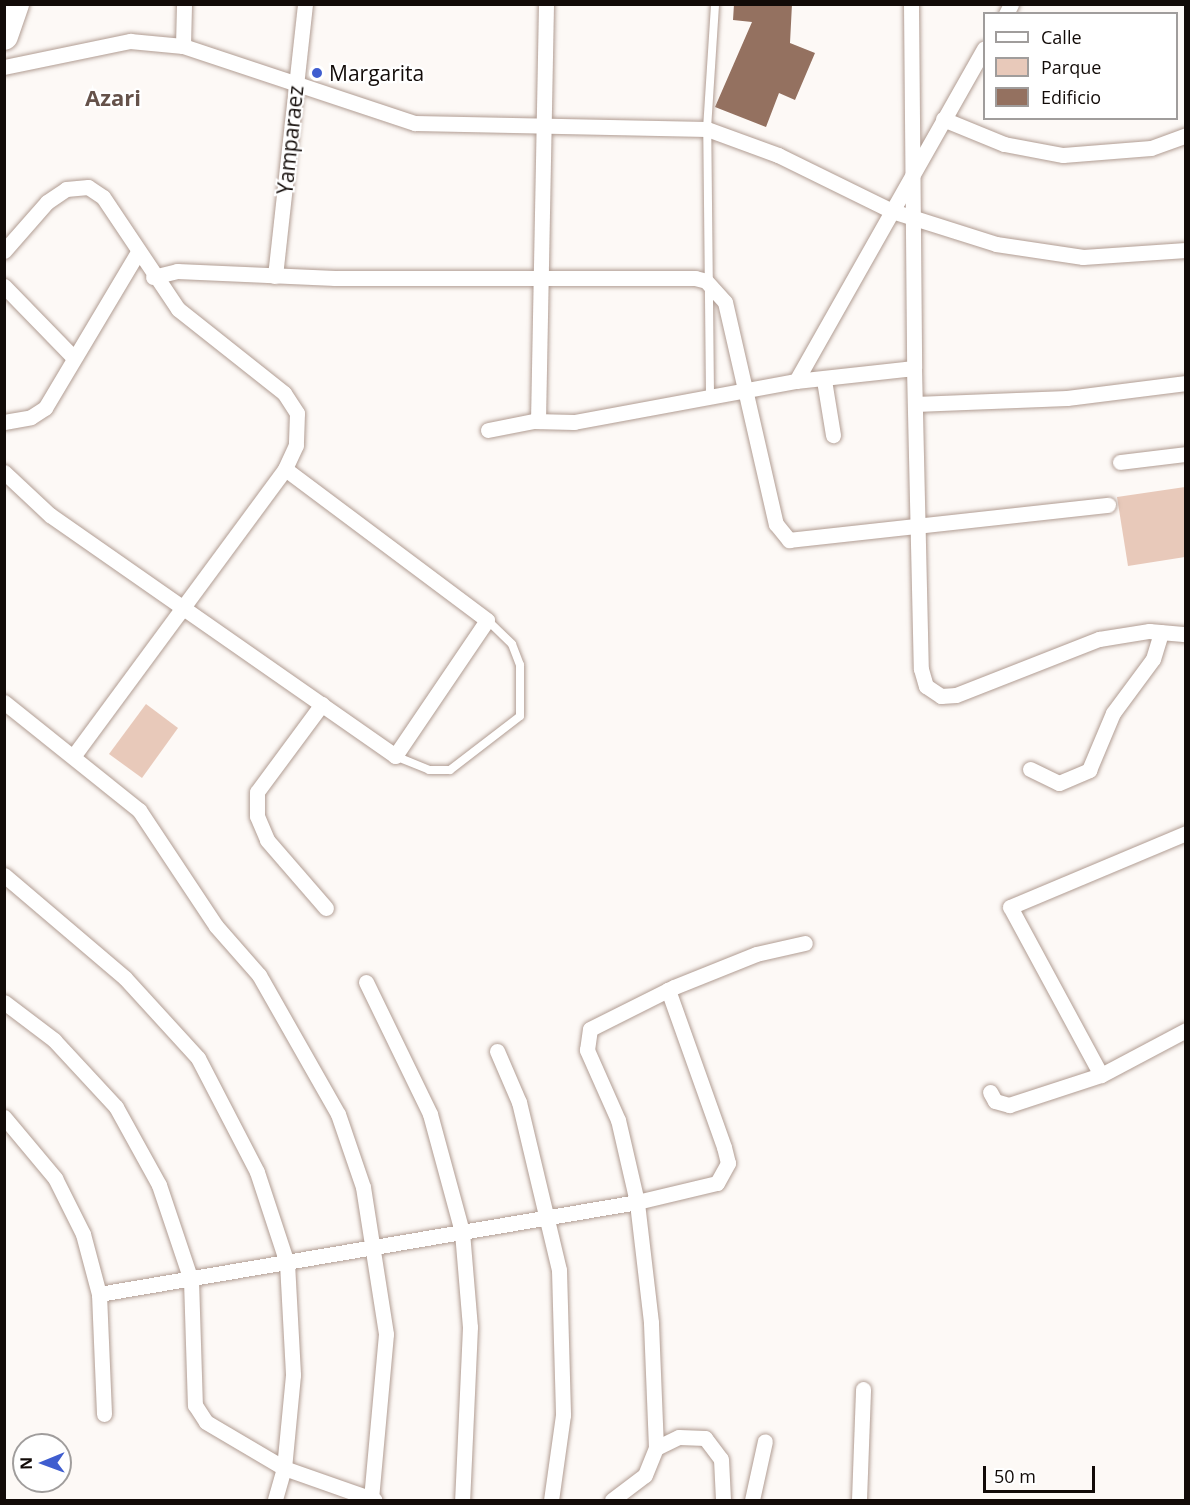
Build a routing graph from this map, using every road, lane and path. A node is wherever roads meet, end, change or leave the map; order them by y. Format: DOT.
graph roads {
  1 [pos="15,4"];
  2 [pos="184,4"];
  3 [pos="305,4"];
  4 [pos="546,4"];
  5 [pos="715,4"];
  6 [pos="911,4"];
  7 [pos="4,36"];
  8 [pos="183,46"];
  9 [pos="983,51"];
  10 [pos="4,67"];
  11 [pos="297,81"];
  12 [pos="943,119"];
  13 [pos="541,127"];
  14 [pos="707,129"];
  15 [pos="1185,135"];
  16 [pos="911,173"];
  17 [pos="892,211"];
  18 [pos="911,217"];
  19 [pos="1185,250"];
  20 [pos="4,251"];
  21 [pos="138,252"];
  22 [pos="275,276"];
  23 [pos="153,277"];
  24 [pos="538,278"];
  25 [pos="706,281"];
  26 [pos="4,286"];
  27 [pos="74,357"];
  28 [pos="914,369"];
  29 [pos="824,380"];
  30 [pos="796,381"];
  31 [pos="1185,383"];
  32 [pos="745,387"];
  33 [pos="710,394"];
  34 [pos="915,404"];
  35 [pos="538,421"];
  36 [pos="4,422"];
  37 [pos="488,430"];
  38 [pos="833,435"];
  39 [pos="1185,454"];
  40 [pos="1120,462"];
  41 [pos="285,469"];
  42 [pos="4,472"];
  43 [pos="1108,505"];
  44 [pos="918,524"];
  45 [pos="186,607"];
  46 [pos="487,620"];
  47 [pos="1161,632"];
  48 [pos="1185,634"];
  49 [pos="4,702"];
  50 [pos="322,704"];
  51 [pos="75,754"];
  52 [pos="395,756"];
  53 [pos="1030,769"];
  54 [pos="1185,833"];
  55 [pos="4,875"];
  56 [pos="326,908"];
  57 [pos="805,943"];
  58 [pos="366,982"];
  59 [pos="668,990"];
  60 [pos="4,1002"];
  61 [pos="1185,1030"];
  62 [pos="497,1051"];
  63 [pos="1101,1075"];
  64 [pos="990,1092"];
  65 [pos="4,1117"];
  66 [pos="637,1202"];
  67 [pos="550,1217"];
  68 [pos="462,1232"];
  69 [pos="375,1247"];
  70 [pos="287,1263"];
  71 [pos="191,1280"];
  72 [pos="99,1294"];
  73 [pos="863,1389"];
  74 [pos="104,1414"];
  75 [pos="765,1441"];
  76 [pos="656,1448"];
  77 [pos="284,1468"];
  78 [pos="274,1500"];
  79 [pos="373,1500"];
  80 [pos="462,1500"];
  81 [pos="551,1500"];
  82 [pos="612,1500"];
  83 [pos="723,1500"];
  84 [pos="752,1500"];
  85 [pos="859,1500"];
  1 -- 7 [label="highway"];
  2 -- 8 [label="street"];
  3 -- 11 [label="street, Yamparaez"];
  4 -- 13 [label="street"];
  5 -- 14 [label="lane"];
  6 -- 16 [label="street"];
  8 -- 10 [label="street"];
  8 -- 11 [label="street"];
  9 -- 12 [label="street"];
  11 -- 13 [label="street"];
  11 -- 22 [label="street, Yamparaez"];
  12 -- 15 [label="street"];
  12 -- 16 [label="street"];
  13 -- 14 [label="street"];
  13 -- 24 [label="street"];
  14 -- 17 [label="street"];
  14 -- 25 [label="lane"];
  16 -- 17 [label="street"];
  16 -- 18 [label="street"];
  17 -- 18 [label="street"];
  17 -- 30 [label="street"];
  18 -- 19 [label="street"];
  18 -- 28 [label="street"];
  20 -- 21 [label="street"];
  21 -- 23 [label="street"];
  21 -- 27 [label="street"];
  22 -- 23 [label="street"];
  22 -- 24 [label="street"];
  23 -- 41 [label="street"];
  24 -- 25 [label="street"];
  24 -- 35 [label="street"];
  25 -- 32 [label="street"];
  25 -- 33 [label="lane"];
  26 -- 27 [label="street"];
  27 -- 36 [label="street"];
  28 -- 29 [label="street"];
  28 -- 34 [label="street"];
  29 -- 30 [label="street"];
  29 -- 38 [label="street"];
  30 -- 32 [label="street"];
  31 -- 34 [label="street"];
  32 -- 33 [label="street"];
  32 -- 44 [label="street"];
  33 -- 35 [label="street"];
  34 -- 44 [label="street"];
  35 -- 37 [label="street"];
  39 -- 40 [label="street"];
  41 -- 45 [label="street"];
  41 -- 46 [label="street"];
  42 -- 45 [label="street"];
  43 -- 44 [label="street"];
  44 -- 47 [label="street"];
  45 -- 50 [label="street"];
  45 -- 51 [label="street"];
  46 -- 52 [label="street"];
  46 -- 52 [label="lane"];
  47 -- 48 [label="street"];
  47 -- 53 [label="street"];
  49 -- 51 [label="street"];
  50 -- 52 [label="street"];
  50 -- 56 [label="street"];
  51 -- 69 [label="street"];
  54 -- 63 [label="street"];
  55 -- 70 [label="street"];
  57 -- 59 [label="street"];
  58 -- 68 [label="street"];
  59 -- 66 [label="street"];
  59 -- 66 [label="street"];
  60 -- 71 [label="street"];
  61 -- 63 [label="street"];
  62 -- 67 [label="street"];
  63 -- 64 [label="street"];
  65 -- 72 [label="street"];
  66 -- 67 [label="street"];
  66 -- 76 [label="street"];
  67 -- 68 [label="street"];
  67 -- 81 [label="street"];
  68 -- 69 [label="street"];
  68 -- 80 [label="street"];
  69 -- 70 [label="street"];
  69 -- 79 [label="street"];
  70 -- 71 [label="street"];
  70 -- 77 [label="street"];
  71 -- 72 [label="street"];
  71 -- 77 [label="street"];
  72 -- 74 [label="street"];
  73 -- 85 [label="street"];
  75 -- 84 [label="street"];
  76 -- 82 [label="street"];
  76 -- 83 [label="street"];
  77 -- 78 [label="street"];
  77 -- 79 [label="street"];
}
